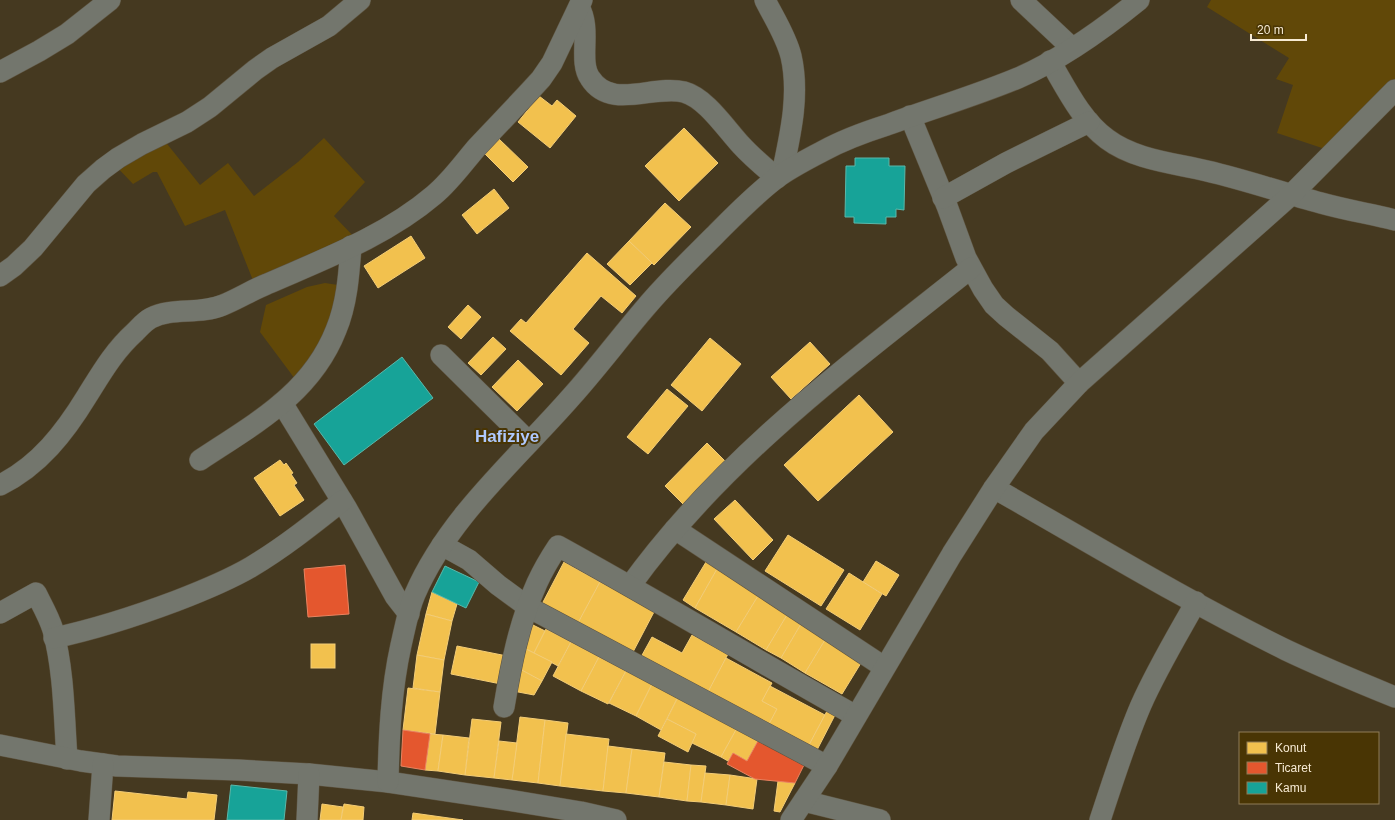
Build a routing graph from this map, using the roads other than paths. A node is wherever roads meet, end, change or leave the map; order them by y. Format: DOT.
graph roads {
  1 [pos="110,0"];
  2 [pos="360,0"];
  3 [pos="765,0"];
  4 [pos="1021,0"];
  5 [pos="1139,0"];
  6 [pos="580,3"];
  7 [pos="1072,48"];
  8 [pos="1050,61"];
  9 [pos="0,72"];
  10 [pos="1395,90"];
  11 [pos="910,116"];
  12 [pos="1089,122"];
  13 [pos="780,176"];
  14 [pos="1291,195"];
  15 [pos="943,198"];
  16 [pos="1395,220"];
  17 [pos="351,246"];
  18 [pos="971,268"];
  19 [pos="0,276"];
  20 [pos="441,355"];
  21 [pos="1079,383"];
  22 [pos="282,403"];
  23 [pos="529,442"];
  24 [pos="200,460"];
  25 [pos="0,484"];
  26 [pos="994,488"];
  27 [pos="342,501"];
  28 [pos="675,529"];
  29 [pos="442,545"];
  30 [pos="630,586"];
  31 [pos="1196,602"];
  32 [pos="528,607"];
  33 [pos="0,613"];
  34 [pos="409,614"];
  35 [pos="54,638"];
  36 [pos="884,667"];
  37 [pos="1395,697"];
  38 [pos="504,707"];
  39 [pos="856,716"];
  40 [pos="0,745"];
  41 [pos="67,758"];
  42 [pos="103,764"];
  43 [pos="827,766"];
  44 [pos="309,774"];
  45 [pos="388,782"];
  46 [pos="804,801"];
  47 [pos="99,820"];
  48 [pos="307,820"];
  49 [pos="616,820"];
  50 [pos="791,820"];
  51 [pos="880,820"];
  52 [pos="1100,820"];
  1 -- 9 [label="street"];
  2 -- 19 [label="street"];
  3 -- 13 [label="street"];
  4 -- 7 [label="street"];
  5 -- 7 [label="street"];
  6 -- 13 [label="street"];
  6 -- 17 [label="street"];
  7 -- 8 [label="street"];
  8 -- 11 [label="street"];
  8 -- 12 [label="street"];
  10 -- 14 [label="street"];
  11 -- 13 [label="street"];
  11 -- 15 [label="street"];
  12 -- 14 [label="street"];
  12 -- 15 [label="street"];
  13 -- 23 [label="street"];
  14 -- 16 [label="street"];
  14 -- 21 [label="street"];
  15 -- 18 [label="street"];
  17 -- 22 [label="street"];
  17 -- 25 [label="street"];
  18 -- 21 [label="street"];
  18 -- 28 [label="street"];
  20 -- 23 [label="street"];
  21 -- 26 [label="street"];
  22 -- 24 [label="street"];
  22 -- 27 [label="street"];
  23 -- 29 [label="street"];
  26 -- 31 [label="street"];
  26 -- 36 [label="street"];
  27 -- 34 [label="street"];
  27 -- 35 [label="street"];
  28 -- 30 [label="street"];
  28 -- 36 [label="street"];
  29 -- 32 [label="street"];
  29 -- 34 [label="street"];
  30 -- 32 [label="street"];
  30 -- 39 [label="street"];
  31 -- 37 [label="street"];
  31 -- 52 [label="street"];
  32 -- 38 [label="street"];
  32 -- 43 [label="street"];
  33 -- 35 [label="street"];
  34 -- 45 [label="street"];
  35 -- 41 [label="street"];
  36 -- 39 [label="street"];
  39 -- 43 [label="street"];
  40 -- 41 [label="street"];
  41 -- 42 [label="street"];
  42 -- 44 [label="street"];
  42 -- 47 [label="street"];
  43 -- 46 [label="street"];
  44 -- 45 [label="street"];
  44 -- 48 [label="street"];
  45 -- 49 [label="street"];
  46 -- 50 [label="street"];
  46 -- 51 [label="street"];
}
